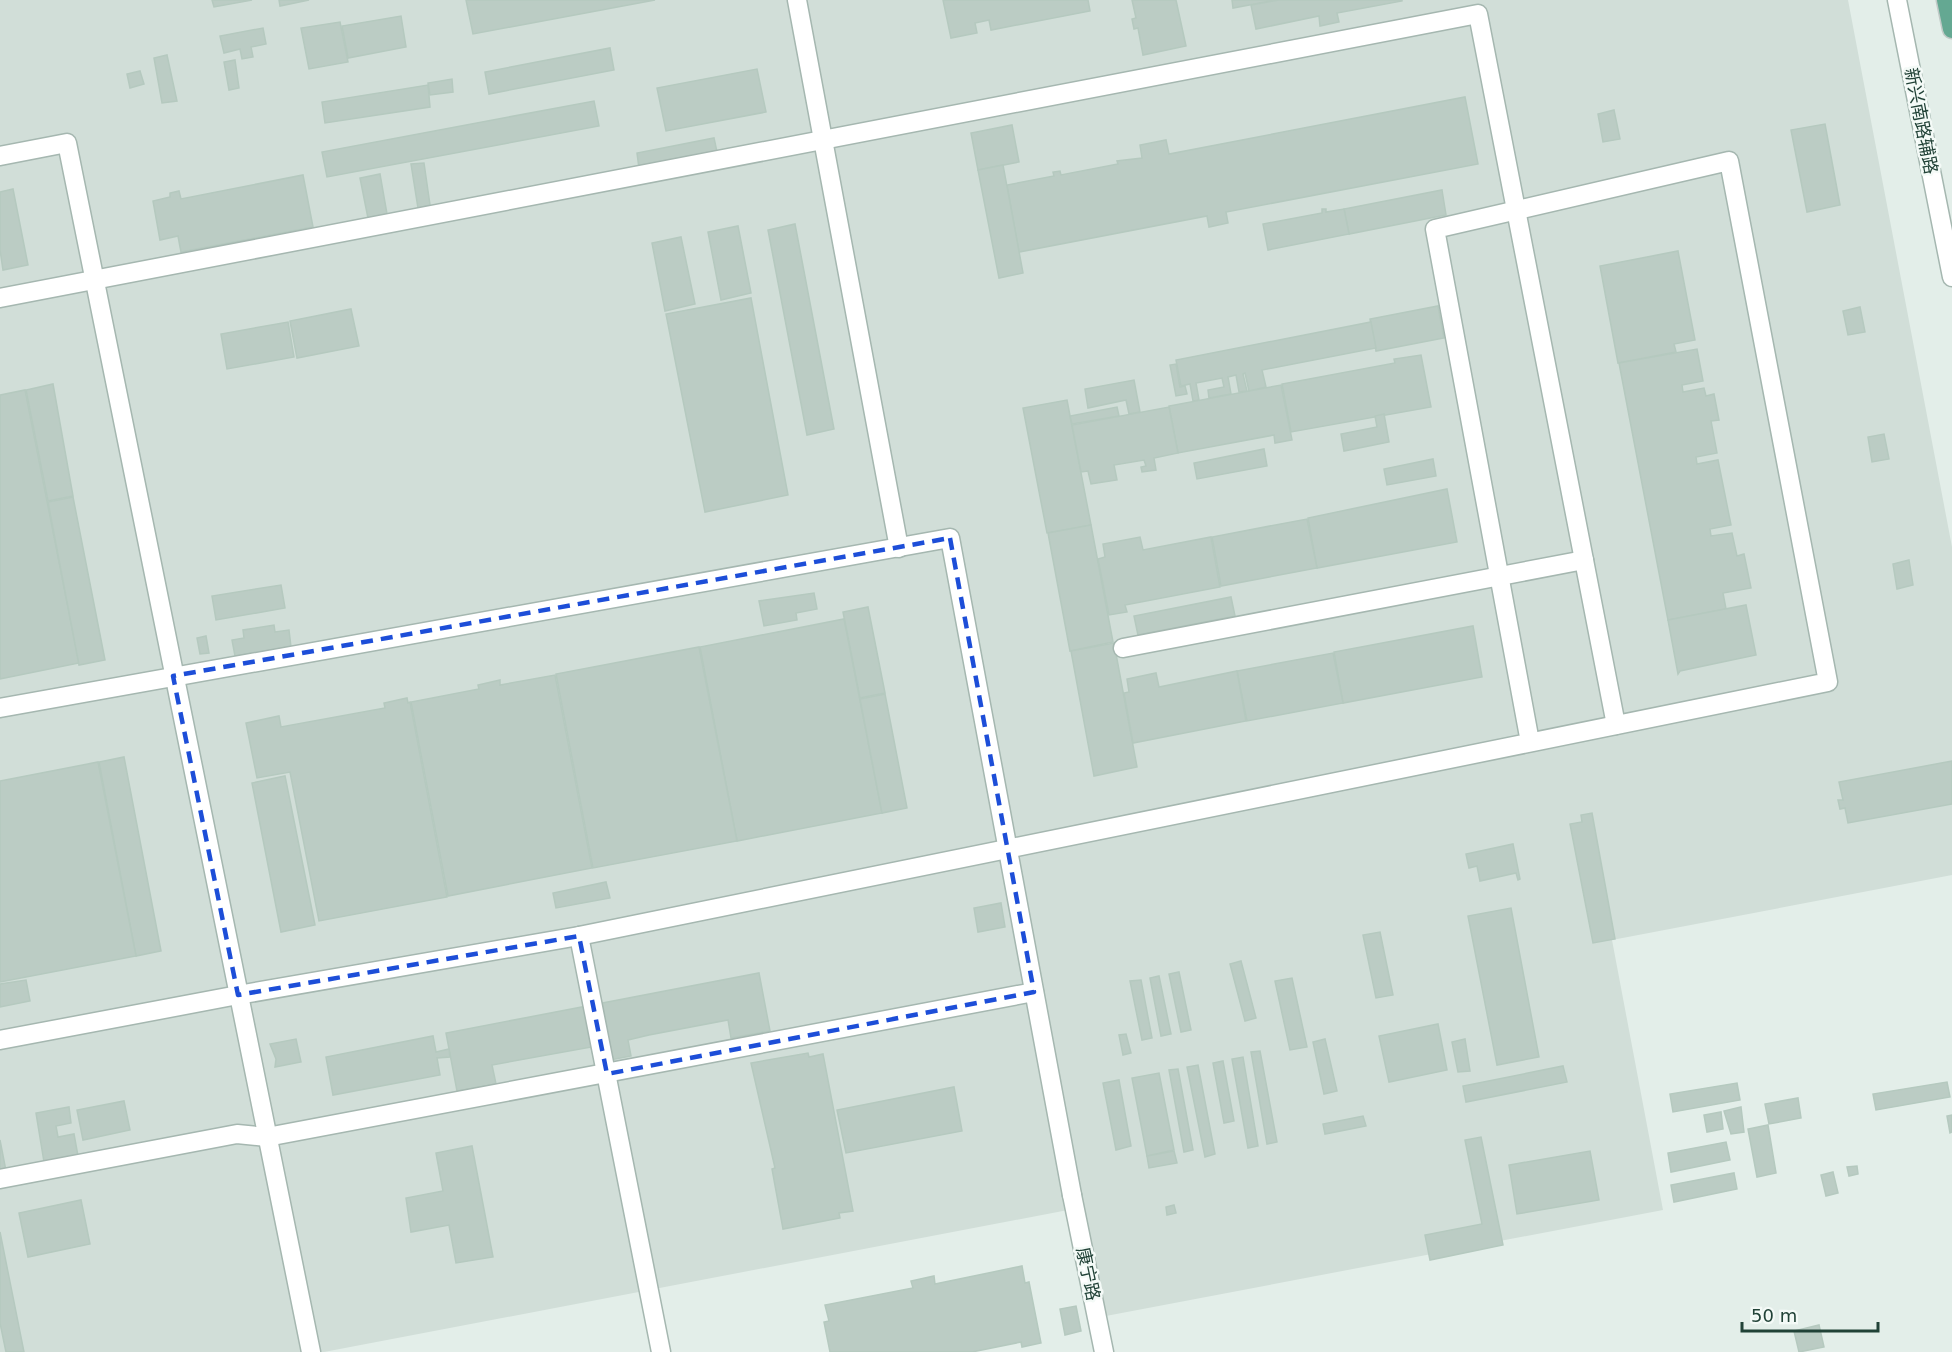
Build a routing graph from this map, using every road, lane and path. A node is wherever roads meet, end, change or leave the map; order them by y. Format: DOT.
graph roads {
  1 [pos="797,0"];
  2 [pos="1897,0"];
  3 [pos="1946,0"];
  4 [pos="1952,29"];
  5 [pos="823,140"];
  6 [pos="0,156"];
  7 [pos="1516,210"];
  8 [pos="1952,277"];
  9 [pos="94,280"];
  10 [pos="0,298"];
  11 [pos="899,548"];
  12 [pos="1584,560"];
  13 [pos="1499,575"];
  14 [pos="1122,648"];
  15 [pos="173,676"];
  16 [pos="0,708"];
  17 [pos="1616,725"];
  18 [pos="1530,742"];
  19 [pos="1007,848"];
  20 [pos="579,936"];
  21 [pos="1034,992"];
  22 [pos="238,995"];
  23 [pos="0,1040"];
  24 [pos="607,1074"];
  25 [pos="267,1137"];
  26 [pos="0,1179"];
  27 [pos="309,1345"];
  28 [pos="661,1352"];
  29 [pos="1104,1352"];
  1 -- 5 [label="street"];
  2 -- 8 [label="street, 新兴南路辅路"];
  3 -- 4 [label="main road"];
  5 -- 7 [label="street"];
  5 -- 9 [label="street"];
  5 -- 11 [label="street"];
  6 -- 9 [label="street"];
  7 -- 12 [label="street"];
  7 -- 13 [label="street"];
  7 -- 17 [label="street"];
  9 -- 10 [label="street"];
  9 -- 15 [label="street"];
  11 -- 15 [label="street"];
  11 -- 19 [label="street, 康宁路"];
  12 -- 13 [label="street"];
  12 -- 17 [label="street"];
  13 -- 14 [label="street"];
  13 -- 18 [label="street"];
  15 -- 16 [label="street"];
  15 -- 22 [label="street"];
  17 -- 18 [label="street"];
  18 -- 19 [label="street"];
  19 -- 20 [label="street"];
  19 -- 21 [label="street, 康宁路"];
  20 -- 22 [label="street"];
  20 -- 24 [label="street"];
  21 -- 24 [label="street"];
  21 -- 29 [label="street, 康宁路"];
  22 -- 23 [label="street"];
  22 -- 25 [label="street"];
  24 -- 25 [label="street"];
  24 -- 28 [label="street"];
  25 -- 26 [label="street"];
  25 -- 27 [label="street"];
}
